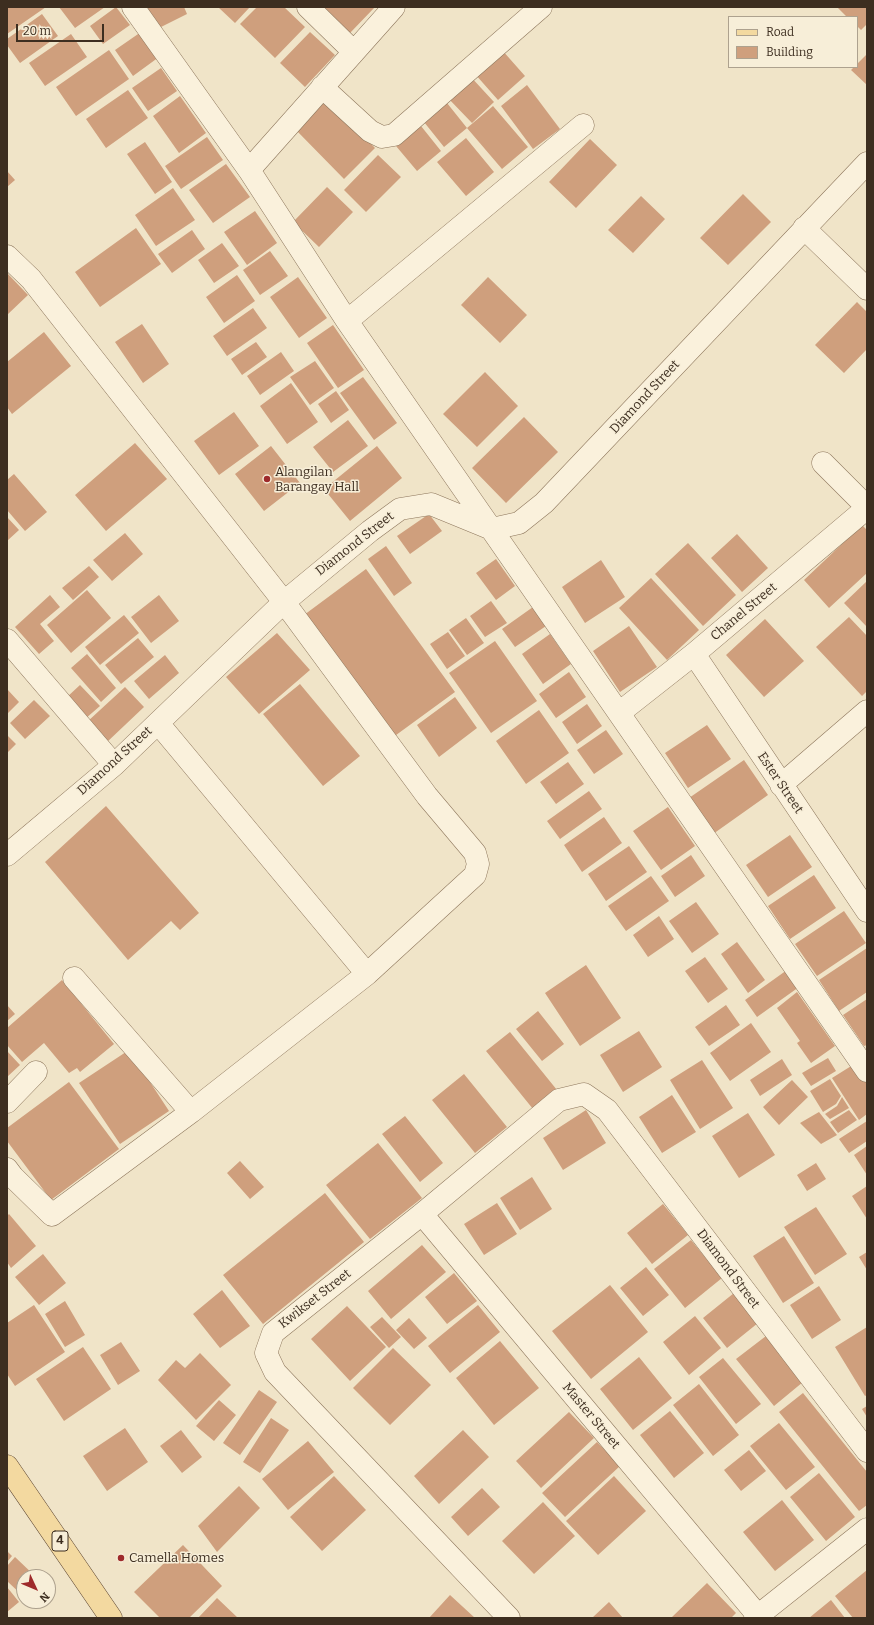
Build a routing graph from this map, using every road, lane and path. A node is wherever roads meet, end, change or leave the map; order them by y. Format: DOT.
graph roads {
  1 [pos="132,7"];
  2 [pos="308,7"];
  3 [pos="394,7"];
  4 [pos="537,8"];
  5 [pos="354,52"];
  6 [pos="322,87"];
  7 [pos="583,125"];
  8 [pos="867,162"];
  9 [pos="249,170"];
  10 [pos="804,228"];
  11 [pos="7,256"];
  12 [pos="867,289"];
  13 [pos="347,321"];
  14 [pos="823,463"];
  15 [pos="867,508"];
  16 [pos="492,529"];
  17 [pos="284,602"];
  18 [pos="7,640"];
  19 [pos="694,654"];
  20 [pos="867,711"];
  21 [pos="619,713"];
  22 [pos="158,723"];
  23 [pos="114,765"];
  24 [pos="781,785"];
  25 [pos="7,855"];
  26 [pos="865,902"];
  27 [pos="367,974"];
  28 [pos="74,978"];
  29 [pos="867,1071"];
  30 [pos="36,1072"];
  31 [pos="584,1094"];
  32 [pos="7,1102"];
  33 [pos="191,1112"];
  34 [pos="9,1176"];
  35 [pos="422,1214"];
  36 [pos="867,1451"];
  37 [pos="7,1466"];
  38 [pos="867,1529"];
  39 [pos="758,1617"];
  40 [pos="112,1618"];
  41 [pos="509,1618"];
  1 -- 9 [label="street"];
  2 -- 5 [label="street"];
  3 -- 5 [label="street"];
  4 -- 6 [label="street"];
  5 -- 6 [label="street"];
  6 -- 9 [label="street"];
  7 -- 13 [label="street"];
  8 -- 10 [label="street, Diamond Street"];
  9 -- 13 [label="street"];
  10 -- 12 [label="street"];
  10 -- 16 [label="street, Diamond Street"];
  11 -- 17 [label="street"];
  13 -- 16 [label="street"];
  14 -- 15 [label="street"];
  15 -- 19 [label="street, Chanel Street"];
  16 -- 17 [label="street, Diamond Street"];
  16 -- 21 [label="street"];
  17 -- 22 [label="street, Diamond Street"];
  17 -- 27 [label="street"];
  18 -- 23 [label="street"];
  19 -- 21 [label="street, Chanel Street"];
  19 -- 24 [label="street, Ester Street"];
  20 -- 24 [label="street"];
  21 -- 29 [label="street"];
  22 -- 23 [label="street, Diamond Street"];
  22 -- 27 [label="street"];
  23 -- 25 [label="street, Diamond Street"];
  24 -- 26 [label="street, Ester Street"];
  27 -- 33 [label="street"];
  28 -- 33 [label="street"];
  30 -- 32 [label="street"];
  31 -- 35 [label="street, Kwikset Street"];
  31 -- 36 [label="street, Diamond Street"];
  33 -- 34 [label="street"];
  35 -- 39 [label="street, Master Street"];
  35 -- 41 [label="street, Kwikset Street"];
  37 -- 40 [label="main road, 4"];
  38 -- 39 [label="street"];
}
